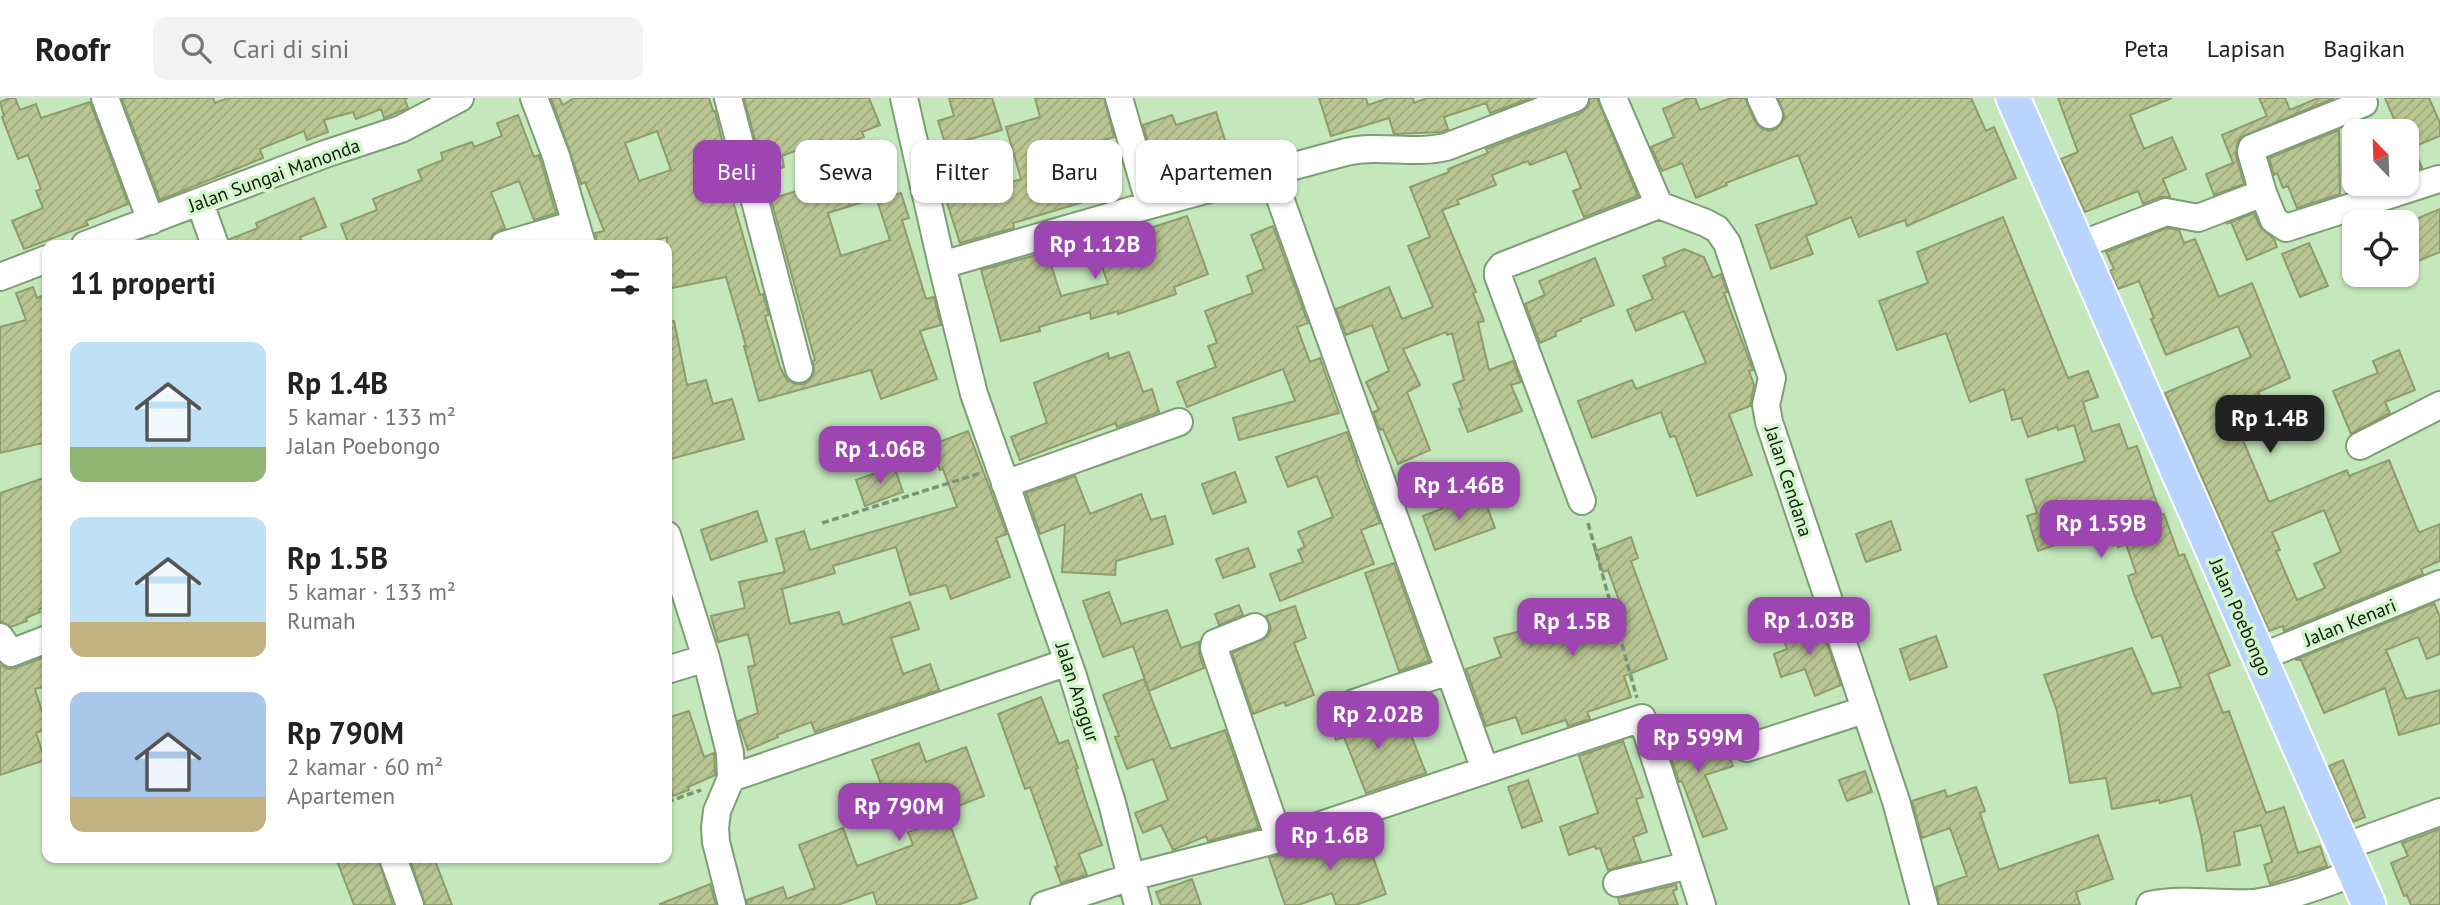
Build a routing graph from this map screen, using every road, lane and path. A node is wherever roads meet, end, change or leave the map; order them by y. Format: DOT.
graph roads {
  1 [pos="105,98"];
  2 [pos="460,98"];
  3 [pos="534,98"];
  4 [pos="728,98"];
  5 [pos="905,98"];
  6 [pos="1118,98"];
  7 [pos="1575,98"];
  8 [pos="2014,98"];
  9 [pos="1622,100"];
  10 [pos="2364,103"];
  11 [pos="1297,166"];
  12 [pos="2439,180"];
  13 [pos="2263,193"];
  14 [pos="200,203"];
  15 [pos="1158,203"];
  16 [pos="1282,203"];
  17 [pos="1150,205"];
  18 [pos="1659,205"];
  19 [pos="151,221"];
  20 [pos="579,235"];
  21 [pos="99,240"];
  22 [pos="213,240"];
  23 [pos="542,240"];
  24 [pos="2078,246"];
  25 [pos="42,261"];
  26 [pos="942,265"];
  27 [pos="0,277"];
  28 [pos="799,369"];
  29 [pos="2440,405"];
  30 [pos="1179,422"];
  31 [pos="2360,446"];
  32 [pos="1002,476"];
  33 [pos="1583,501"];
  34 [pos="822,523"];
  35 [pos="672,551"];
  36 [pos="2440,584"];
  37 [pos="1255,627"];
  38 [pos="0,637"];
  39 [pos="42,641"];
  40 [pos="2259,658"];
  41 [pos="706,659"];
  42 [pos="1068,662"];
  43 [pos="672,669"];
  44 [pos="1449,671"];
  45 [pos="1354,703"];
  46 [pos="1864,710"];
  47 [pos="1642,718"];
  48 [pos="1747,748"];
  49 [pos="1485,770"];
  50 [pos="731,778"];
  51 [pos="2440,812"];
  52 [pos="1279,839"];
  53 [pos="2349,860"];
  54 [pos="395,863"];
  55 [pos="1689,865"];
  56 [pos="1131,877"];
  57 [pos="1617,883"];
  58 [pos="410,905"];
  59 [pos="732,905"];
  60 [pos="1044,905"];
  61 [pos="1138,905"];
  62 [pos="1702,905"];
  63 [pos="1924,905"];
  64 [pos="2150,905"];
  65 [pos="2369,905"];
  1 -- 19 [label="street"];
  2 -- 14 [label="street, Jalan Sungai Manonda"];
  3 -- 20 [label="street"];
  4 -- 28 [label="street"];
  5 -- 26 [label="street, Jalan Anggur"];
  6 -- 17 [label="street"];
  7 -- 11 [label="street"];
  8 -- 24 [label="main road, Jalan Poebongo"];
  9 -- 18 [label="street"];
  10 -- 13 [label="street"];
  12 -- 13 [label="street"];
  13 -- 24 [label="street"];
  14 -- 19 [label="street, Jalan Sungai Manonda"];
  14 -- 22 [label="street"];
  15 -- 17 [label="street"];
  16 -- 44 [label="street"];
  17 -- 26 [label="street"];
  18 -- 33 [label="street"];
  18 -- 46 [label="street, Jalan Cendana"];
  19 -- 21 [label="street, Jalan Sungai Manonda"];
  20 -- 23 [label="street"];
  24 -- 40 [label="main road, Jalan Poebongo"];
  25 -- 27 [label="street"];
  26 -- 32 [label="street, Jalan Anggur"];
  29 -- 31 [label="street"];
  30 -- 32 [label="street"];
  32 -- 34 [label="path"];
  32 -- 42 [label="street, Jalan Anggur"];
  33 -- 47 [label="path"];
  35 -- 41 [label="street"];
  36 -- 40 [label="street, Jalan Kenari"];
  37 -- 52 [label="street"];
  38 -- 39 [label="street"];
  40 -- 53 [label="main road, Jalan Poebongo"];
  41 -- 43 [label="street"];
  41 -- 50 [label="street"];
  42 -- 50 [label="street"];
  42 -- 56 [label="street, Jalan Anggur"];
  44 -- 45 [label="street"];
  44 -- 49 [label="street"];
  46 -- 48 [label="street"];
  46 -- 63 [label="street, Jalan Cendana"];
  47 -- 49 [label="street"];
  47 -- 55 [label="street"];
  49 -- 52 [label="street"];
  50 -- 59 [label="street"];
  51 -- 53 [label="street"];
  52 -- 56 [label="street"];
  53 -- 64 [label="street"];
  53 -- 65 [label="main road, Jalan Poebongo"];
  54 -- 58 [label="street"];
  55 -- 57 [label="street"];
  55 -- 62 [label="street"];
  56 -- 60 [label="street"];
  56 -- 61 [label="street, Jalan Anggur"];
}
